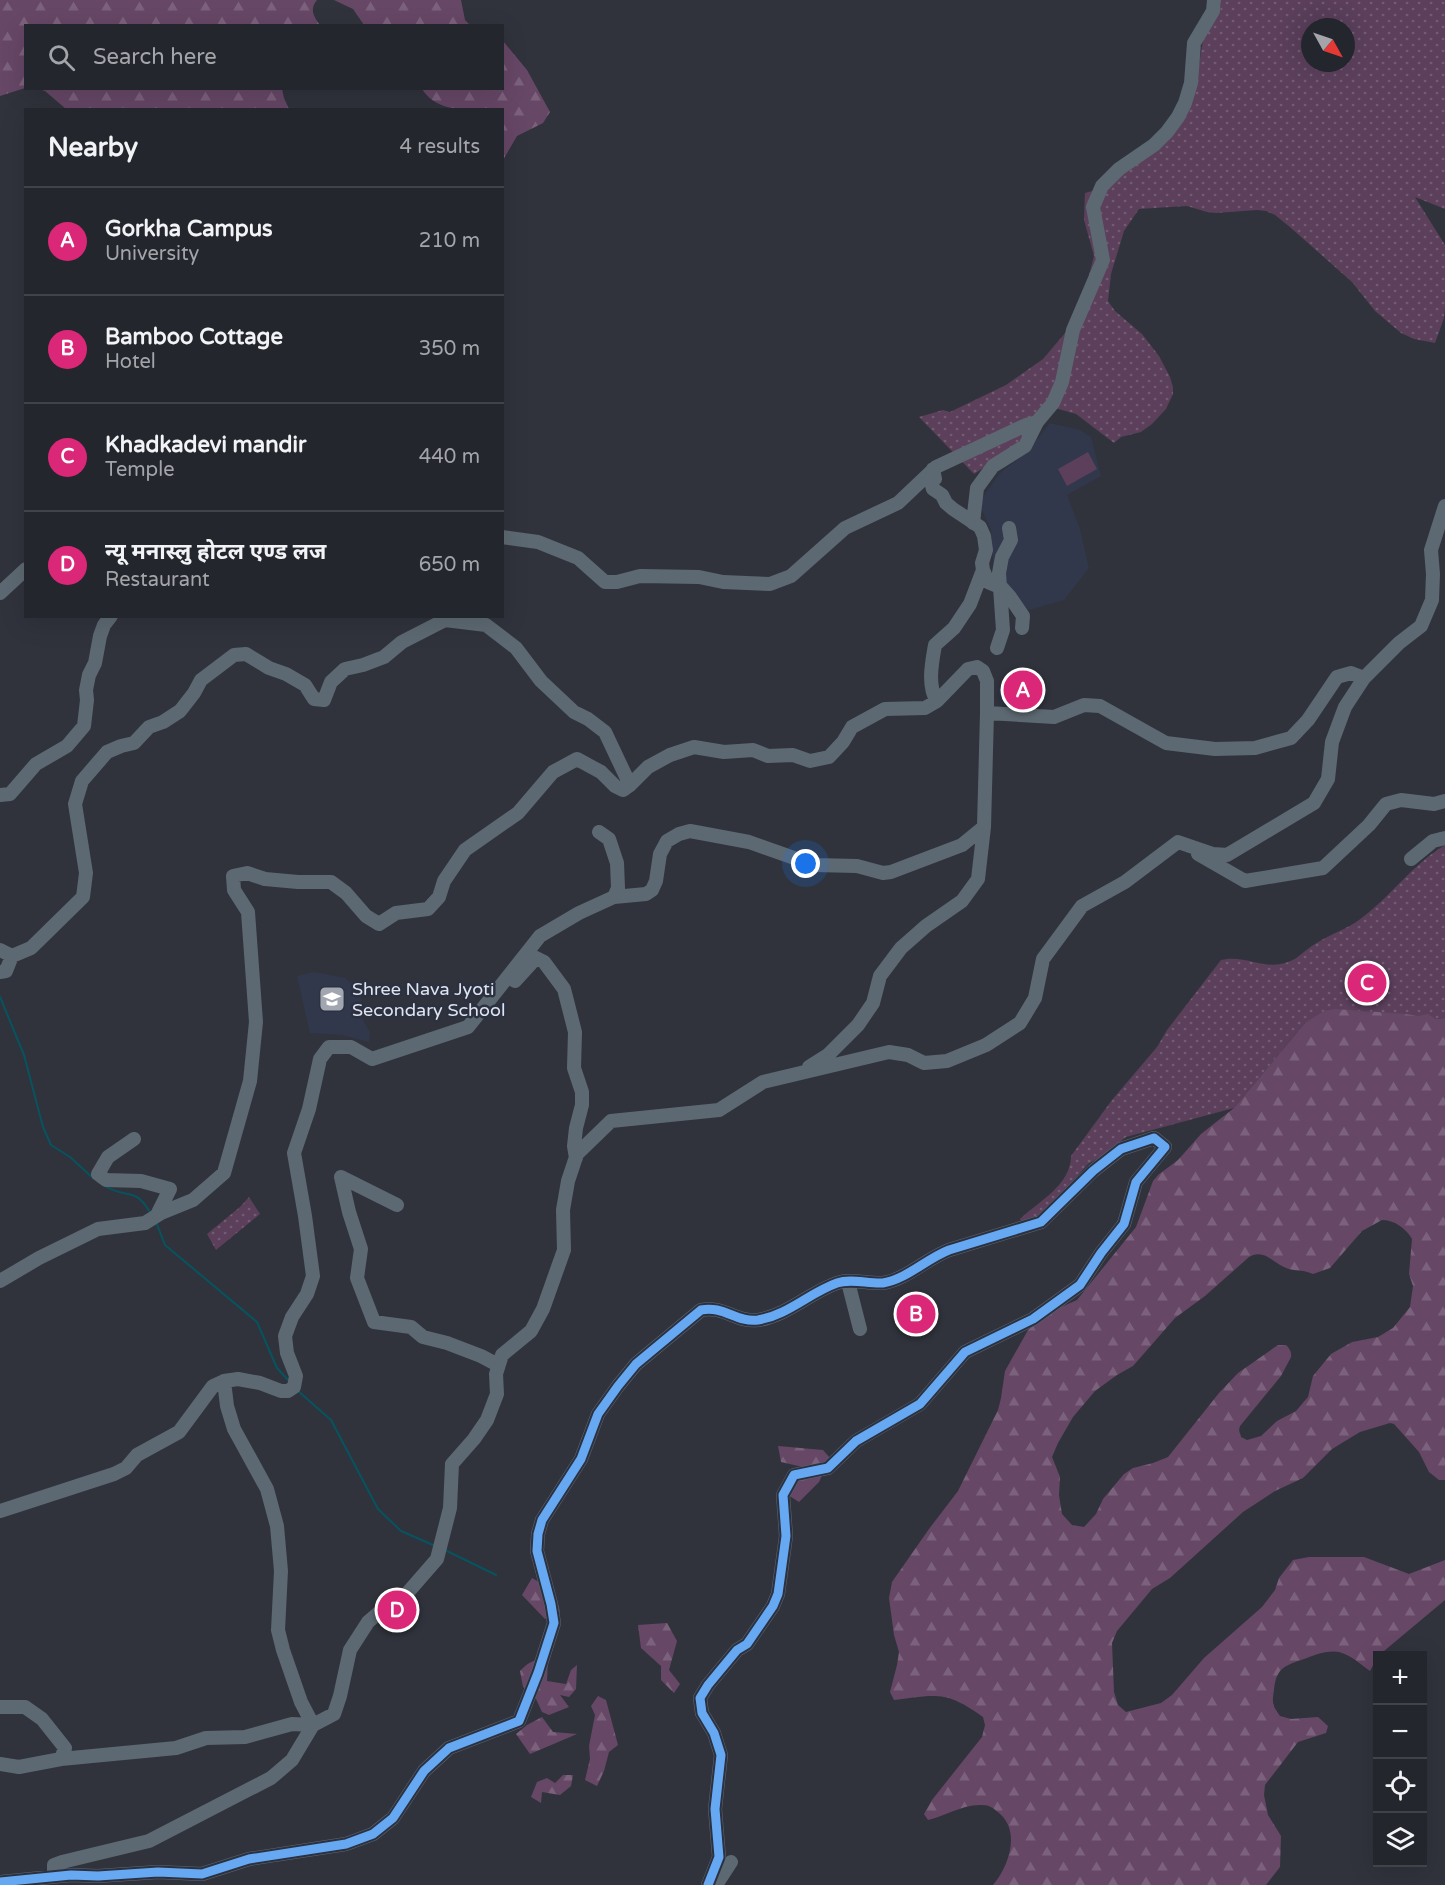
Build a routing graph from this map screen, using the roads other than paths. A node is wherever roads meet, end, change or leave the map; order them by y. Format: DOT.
graph roads {
  1 [pos="1214,0"];
  2 [pos="1037,422"];
  3 [pos="933,470"];
  4 [pos="1445,506"];
  5 [pos="973,523"];
  6 [pos="1009,528"];
  7 [pos="504,537"];
  8 [pos="983,570"];
  9 [pos="24,571"];
  10 [pos="999,588"];
  11 [pos="0,593"];
  12 [pos="109,618"];
  13 [pos="1022,628"];
  14 [pos="996,648"];
  15 [pos="1364,678"];
  16 [pos="937,701"];
  17 [pos="987,713"];
  18 [pos="630,785"];
  19 [pos="0,795"];
  20 [pos="1445,801"];
  21 [pos="984,827"];
  22 [pos="599,832"];
  23 [pos="1445,838"];
  24 [pos="1178,842"];
  25 [pos="1412,859"];
  26 [pos="614,897"];
  27 [pos="6,953"];
  28 [pos="0,972"];
  29 [pos="497,990"];
  30 [pos="790,1076"];
  31 [pos="134,1139"];
  32 [pos="576,1158"];
  33 [pos="397,1205"];
  34 [pos="157,1215"];
  35 [pos="0,1281"];
  36 [pos="848,1282"];
  37 [pos="860,1329"];
  38 [pos="498,1365"];
  39 [pos="224,1381"];
  40 [pos="0,1511"];
  41 [pos="0,1707"];
  42 [pos="312,1725"];
  43 [pos="61,1759"];
  44 [pos="0,1764"];
  45 [pos="732,1862"];
  46 [pos="54,1876"];
  47 [pos="158,1879"];
  48 [pos="0,1882"];
  49 [pos="708,1885"];
  50 [pos="716,1885"];
  1 -- 2 [label="street"];
  2 -- 3 [label="street"];
  2 -- 5 [label="street"];
  3 -- 5 [label="street"];
  3 -- 7 [label="street"];
  4 -- 15 [label="street"];
  5 -- 8 [label="street"];
  6 -- 10 [label="street"];
  8 -- 10 [label="street"];
  8 -- 16 [label="street"];
  9 -- 11 [label="street"];
  10 -- 13 [label="street"];
  10 -- 14 [label="street"];
  12 -- 19 [label="street"];
  15 -- 17 [label="street"];
  15 -- 24 [label="street"];
  16 -- 17 [label="street"];
  16 -- 18 [label="street"];
  17 -- 21 [label="street"];
  18 -- 27 [label="street"];
  18 -- 34 [label="street"];
  20 -- 24 [label="street"];
  21 -- 26 [label="street"];
  21 -- 30 [label="street"];
  22 -- 26 [label="street"];
  23 -- 25 [label="street"];
  24 -- 30 [label="street"];
  26 -- 29 [label="street"];
  27 -- 28 [label="street"];
  29 -- 32 [label="street"];
  29 -- 39 [label="street"];
  30 -- 32 [label="street"];
  31 -- 34 [label="street"];
  32 -- 38 [label="street"];
  33 -- 38 [label="street"];
  34 -- 35 [label="street"];
  36 -- 37 [label="street"];
  36 -- 47 [label="street"];
  36 -- 49 [label="street"];
  38 -- 42 [label="street"];
  39 -- 40 [label="street"];
  39 -- 42 [label="street"];
  41 -- 43 [label="street"];
  42 -- 43 [label="street"];
  42 -- 46 [label="street"];
  43 -- 44 [label="street"];
  45 -- 50 [label="street"];
  46 -- 47 [label="street"];
  46 -- 48 [label="street"];
}
